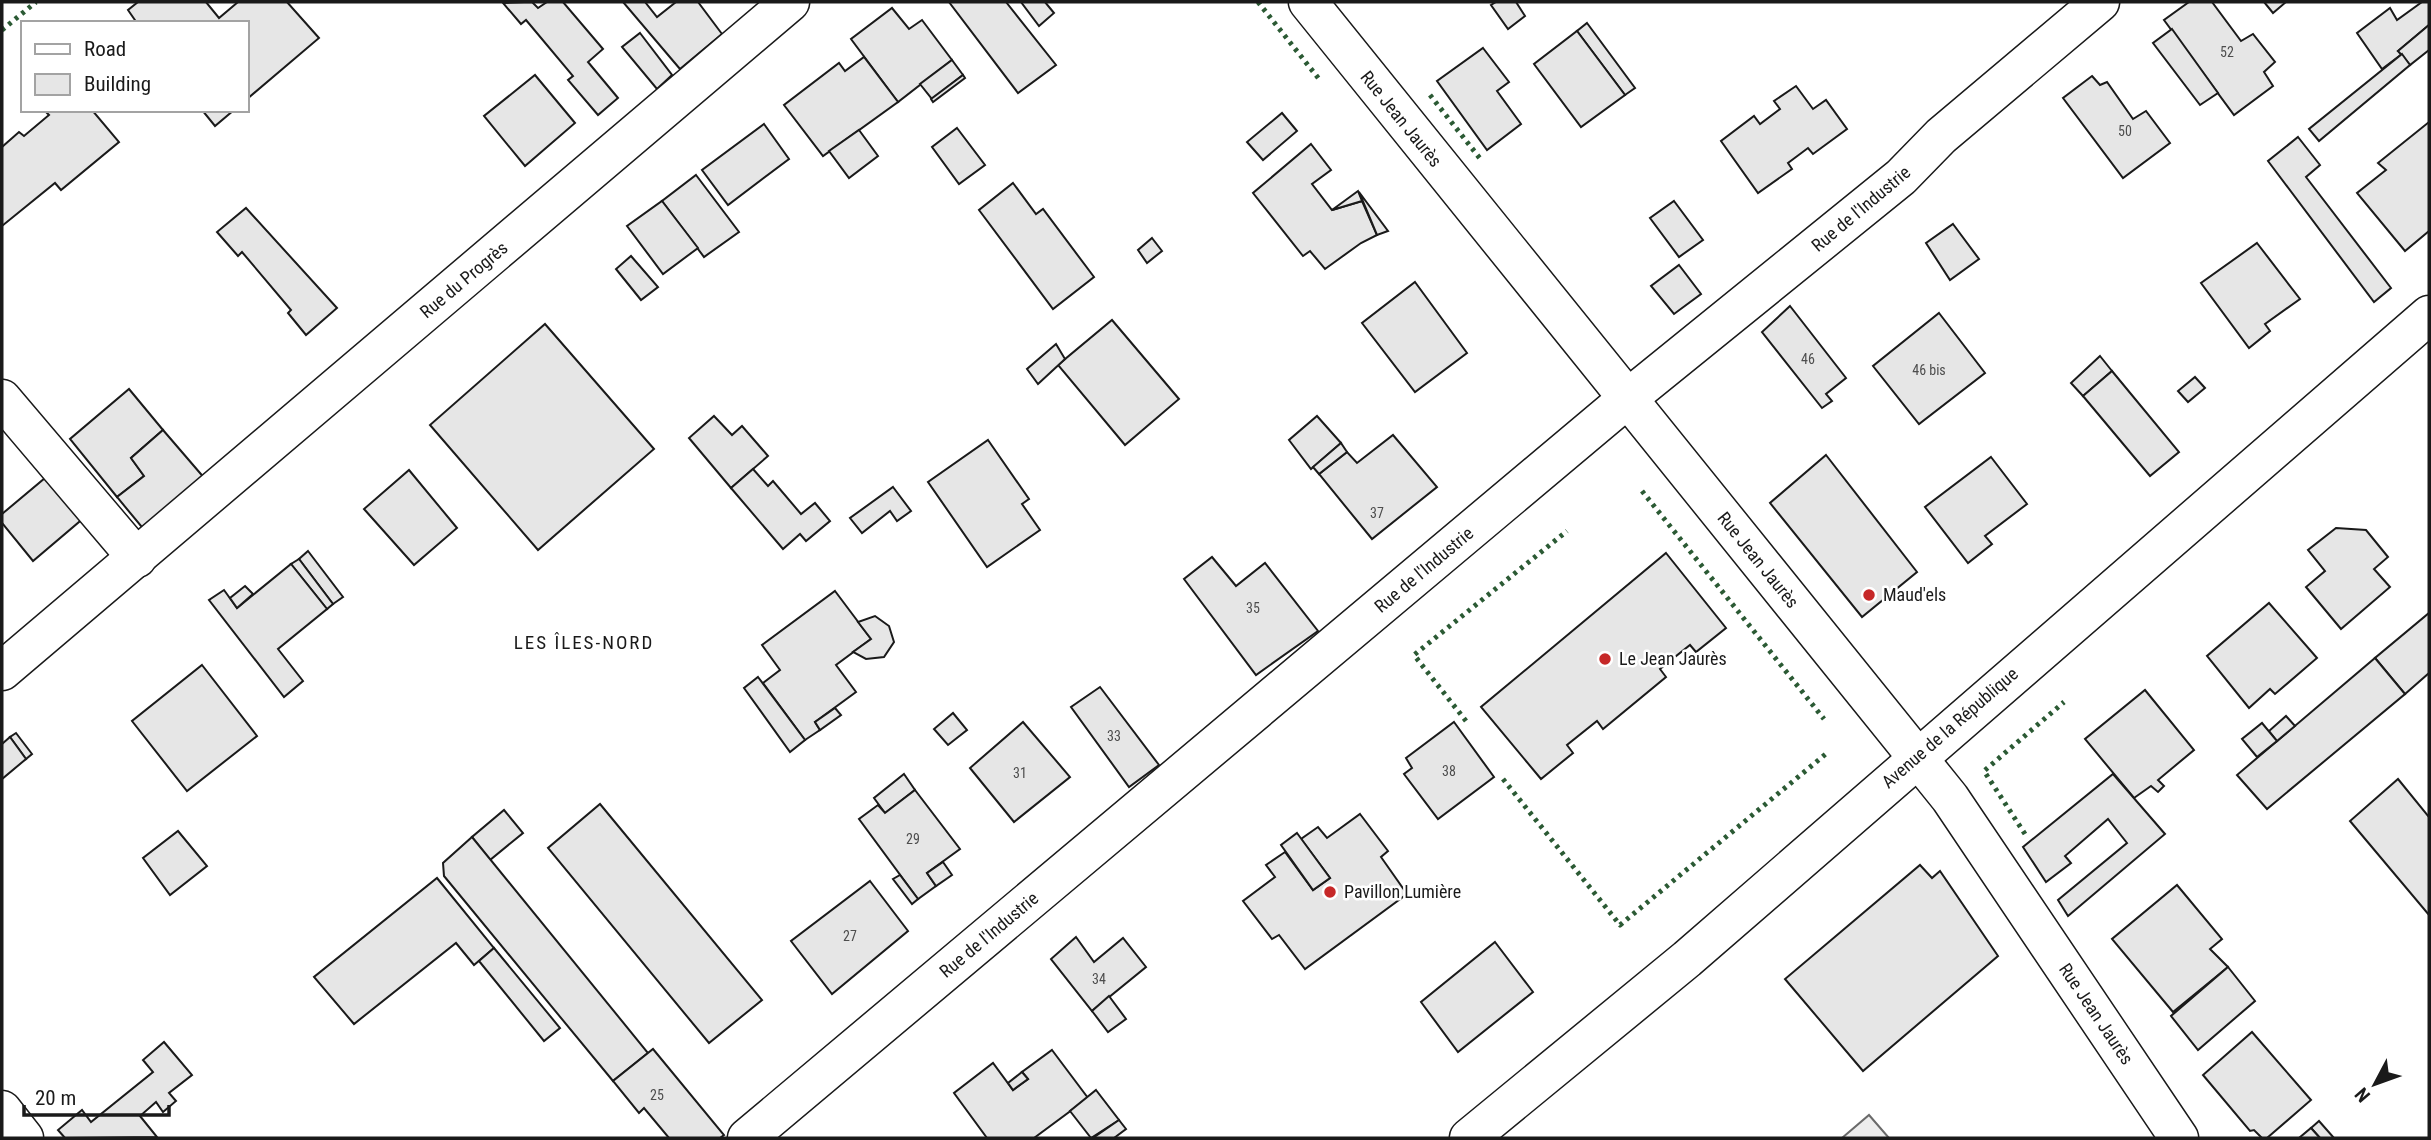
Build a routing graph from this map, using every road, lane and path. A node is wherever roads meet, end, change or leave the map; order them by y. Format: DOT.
graph roads {
  1 [pos="790,2"];
  2 [pos="1308,2"];
  3 [pos="2100,2"];
  4 [pos="2429,315"];
  5 [pos="2,399"];
  6 [pos="1627,399"];
  7 [pos="137,558"];
  8 [pos="2,671"];
  9 [pos="1918,755"];
  10 [pos="2,1110"];
  11 [pos="24,1138"];
  12 [pos="747,1138"];
  13 [pos="1469,1138"];
  14 [pos="2179,1138"];
  1 -- 7 [label="street, Rue du Progrès"];
  2 -- 6 [label="street, Rue Jean Jaurès"];
  3 -- 6 [label="street, Rue de l'Industrie"];
  4 -- 9 [label="street, Avenue de la République"];
  5 -- 7 [label="street"];
  6 -- 9 [label="street, Rue Jean Jaurès"];
  6 -- 12 [label="street, Rue de l'Industrie"];
  7 -- 8 [label="street, Rue du Progrès"];
  9 -- 13 [label="street, Avenue de la République"];
  9 -- 14 [label="street, Rue Jean Jaurès"];
  10 -- 11 [label="street"];
}
